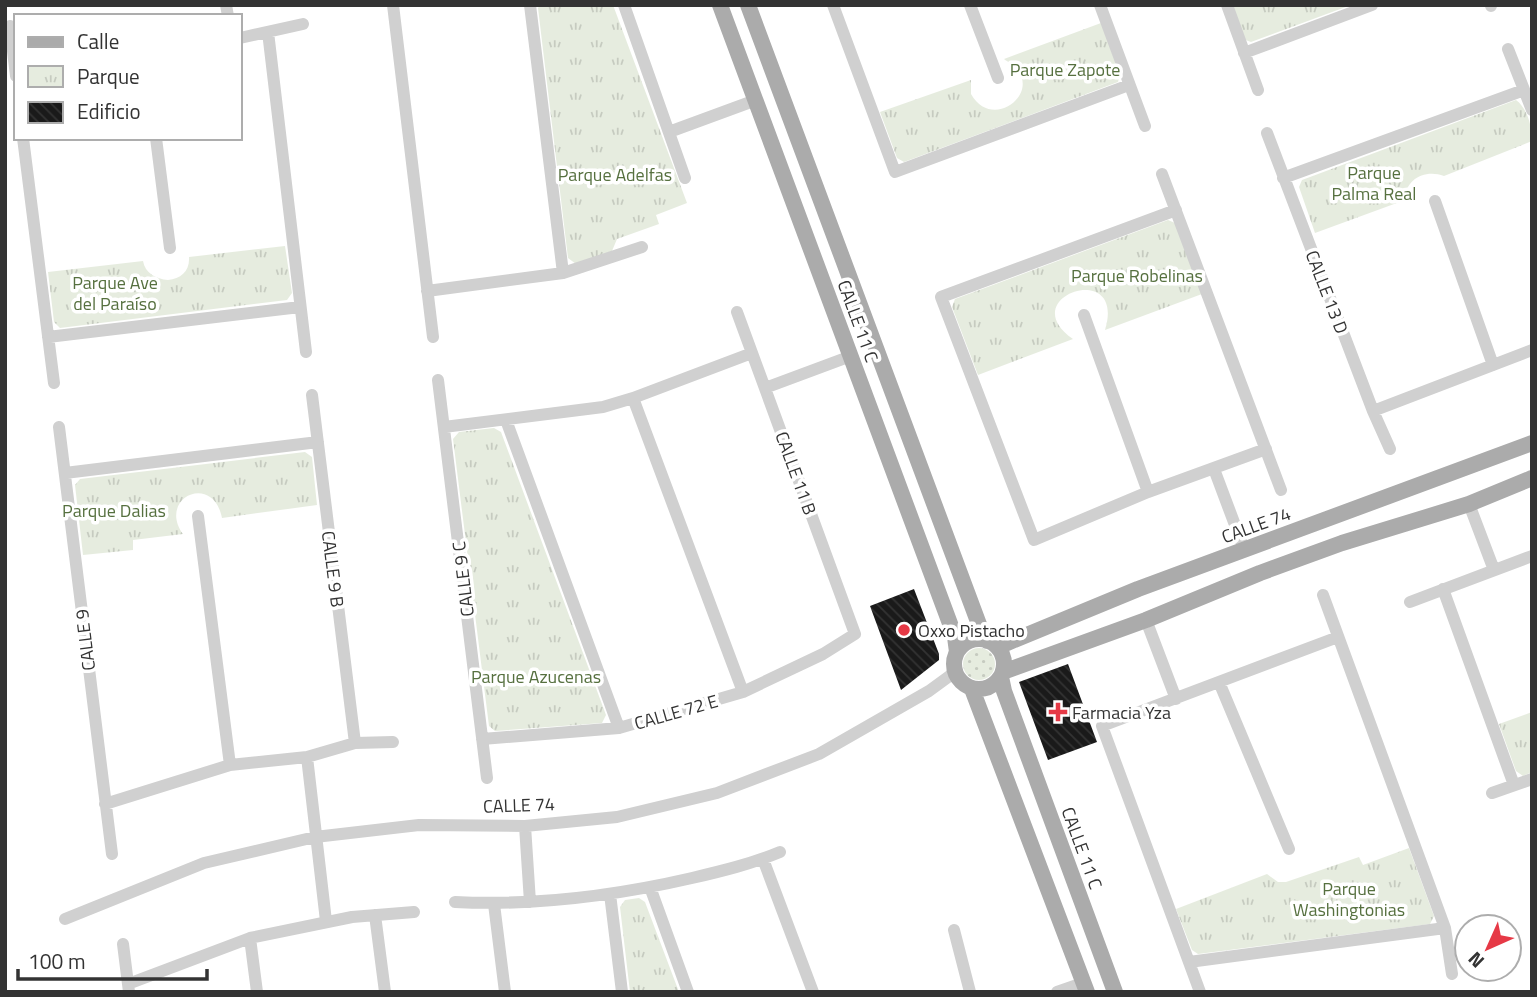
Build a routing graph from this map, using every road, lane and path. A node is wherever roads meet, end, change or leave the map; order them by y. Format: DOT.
graph roads {
  1 [pos="393,5"];
  2 [pos="530,5"];
  3 [pos="624,5"];
  4 [pos="720,5"];
  5 [pos="748,5"];
  6 [pos="833,5"];
  7 [pos="970,5"];
  8 [pos="1100,5"];
  9 [pos="1227,5"];
  10 [pos="1372,5"];
  11 [pos="303,24"];
  12 [pos="10,26"];
  13 [pos="268,32"];
  14 [pos="242,38"];
  15 [pos="1508,48"];
  16 [pos="1244,52"];
  17 [pos="14,61"];
  18 [pos="998,78"];
  19 [pos="1129,85"];
  20 [pos="1258,90"];
  21 [pos="1524,90"];
  22 [pos="756,100"];
  23 [pos="1532,110"];
  24 [pos="1145,126"];
  25 [pos="669,132"];
  26 [pos="1267,134"];
  27 [pos="23,140"];
  28 [pos="156,140"];
  29 [pos="1162,174"];
  30 [pos="685,178"];
  31 [pos="1283,178"];
  32 [pos="1436,201"];
  33 [pos="1176,210"];
  34 [pos="835,238"];
  35 [pos="642,247"];
  36 [pos="810,247"];
  37 [pos="170,248"];
  38 [pos="843,261"];
  39 [pos="819,271"];
  40 [pos="563,273"];
  41 [pos="853,288"];
  42 [pos="427,291"];
  43 [pos="829,298"];
  44 [pos="300,307"];
  45 [pos="737,312"];
  46 [pos="1084,315"];
  47 [pos="48,337"];
  48 [pos="433,337"];
  49 [pos="1529,351"];
  50 [pos="306,352"];
  51 [pos="752,353"];
  52 [pos="851,356"];
  53 [pos="1493,365"];
  54 [pos="1532,365"];
  55 [pos="438,380"];
  56 [pos="54,383"];
  57 [pos="765,388"];
  58 [pos="312,395"];
  59 [pos="633,398"];
  60 [pos="1373,411"];
  61 [pos="506,420"];
  62 [pos="60,427"];
  63 [pos="444,427"];
  64 [pos="318,442"];
  65 [pos="1532,443"];
  66 [pos="1266,449"];
  67 [pos="1390,449"];
  68 [pos="1214,469"];
  69 [pos="65,473"];
  70 [pos="1532,478"];
  71 [pos="1281,490"];
  72 [pos="1148,492"];
  73 [pos="1386,499"];
  74 [pos="1469,504"];
  75 [pos="198,516"];
  76 [pos="1318,522"];
  77 [pos="1397,525"];
  78 [pos="1244,549"];
  79 [pos="1324,549"];
  80 [pos="1532,556"];
  81 [pos="1494,570"];
  82 [pos="963,582"];
  83 [pos="937,588"];
  84 [pos="1443,589"];
  85 [pos="1322,595"];
  86 [pos="1410,601"];
  87 [pos="1092,609"];
  88 [pos="1146,620"];
  89 [pos="856,634"];
  90 [pos="1030,634"];
  91 [pos="1102,636"];
  92 [pos="1338,637"];
  93 [pos="990,642"];
  94 [pos="957,652"];
  95 [pos="1039,658"];
  96 [pos="955,672"];
  97 [pos="1002,675"];
  98 [pos="1219,682"];
  99 [pos="972,689"];
  100 [pos="743,692"];
  101 [pos="1176,699"];
  102 [pos="619,728"];
  103 [pos="482,739"];
  104 [pos="393,742"];
  105 [pos="355,743"];
  106 [pos="307,757"];
  107 [pos="230,765"];
  108 [pos="487,778"];
  109 [pos="1532,779"];
  110 [pos="1514,785"];
  111 [pos="1492,793"];
  112 [pos="106,804"];
  113 [pos="525,827"];
  114 [pos="1057,836"];
  115 [pos="315,837"];
  116 [pos="1032,845"];
  117 [pos="1289,849"];
  118 [pos="780,852"];
  119 [pos="112,854"];
  120 [pos="763,859"];
  121 [pos="650,887"];
  122 [pos="610,894"];
  123 [pos="455,902"];
  124 [pos="530,902"];
  125 [pos="494,904"];
  126 [pos="414,912"];
  127 [pos="375,915"];
  128 [pos="65,919"];
  129 [pos="326,921"];
  130 [pos="1445,928"];
  131 [pos="954,930"];
  132 [pos="250,938"];
  133 [pos="123,944"];
  134 [pos="1189,962"];
  135 [pos="1107,969"];
  136 [pos="1452,974"];
  137 [pos="1085,987"];
  138 [pos="129,988"];
  139 [pos="257,992"];
  140 [pos="385,992"];
  141 [pos="505,992"];
  142 [pos="622,992"];
  143 [pos="688,992"];
  144 [pos="813,992"];
  145 [pos="970,992"];
  146 [pos="1057,992"];
  147 [pos="1115,992"];
  148 [pos="1200,992"];
  1 -- 42 [label="street"];
  2 -- 40 [label="street"];
  3 -- 25 [label="street"];
  4 -- 22 [label="main road, CALLE 11 C"];
  5 -- 34 [label="main road, CALLE 11 C"];
  6 -- 19 [label="street"];
  7 -- 18 [label="street"];
  8 -- 19 [label="street"];
  9 -- 16 [label="street"];
  10 -- 16 [label="street"];
  11 -- 13 [label="street"];
  12 -- 17 [label="street"];
  13 -- 14 [label="street"];
  13 -- 44 [label="street"];
  15 -- 21 [label="street"];
  16 -- 20 [label="street"];
  19 -- 24 [label="street"];
  21 -- 23 [label="street"];
  21 -- 31 [label="street"];
  22 -- 25 [label="street"];
  22 -- 36 [label="main road, CALLE 11 C"];
  25 -- 30 [label="street"];
  26 -- 31 [label="street, CALLE 13 D"];
  27 -- 47 [label="street"];
  28 -- 37 [label="street"];
  29 -- 33 [label="street"];
  31 -- 60 [label="street, CALLE 13 D"];
  32 -- 53 [label="street"];
  33 -- 66 [label="street"];
  33 -- 72 [label="street"];
  34 -- 36 [label="main road"];
  34 -- 38 [label="main road, CALLE 11 C"];
  35 -- 40 [label="street"];
  36 -- 39 [label="main road, CALLE 11 C"];
  38 -- 39 [label="main road"];
  38 -- 41 [label="main road, CALLE 11 C"];
  39 -- 43 [label="main road, CALLE 11 C"];
  40 -- 42 [label="street"];
  41 -- 43 [label="main road"];
  41 -- 82 [label="main road, CALLE 11 C"];
  42 -- 48 [label="street"];
  43 -- 52 [label="main road, CALLE 11 C"];
  44 -- 47 [label="street"];
  44 -- 50 [label="street"];
  45 -- 51 [label="street, CALLE 11 B"];
  46 -- 72 [label="street"];
  47 -- 56 [label="street"];
  49 -- 53 [label="street"];
  49 -- 54 [label="street"];
  51 -- 57 [label="street, CALLE 11 B"];
  51 -- 59 [label="street"];
  52 -- 57 [label="street"];
  52 -- 83 [label="main road, CALLE 11 C"];
  53 -- 60 [label="street"];
  55 -- 63 [label="street, CALLE 9 C"];
  57 -- 89 [label="street, CALLE 11 B"];
  58 -- 64 [label="street, CALLE 9 B"];
  59 -- 61 [label="street"];
  59 -- 100 [label="street"];
  60 -- 67 [label="street, CALLE 13 D"];
  61 -- 63 [label="street"];
  61 -- 102 [label="street"];
  62 -- 69 [label="street, CALLE 9"];
  63 -- 103 [label="street, CALLE 9 C"];
  64 -- 69 [label="street"];
  64 -- 105 [label="street, CALLE 9 B"];
  65 -- 73 [label="main road, CALLE 74"];
  66 -- 68 [label="street"];
  66 -- 71 [label="street"];
  68 -- 72 [label="street"];
  68 -- 78 [label="street"];
  69 -- 112 [label="street, CALLE 9"];
  70 -- 74 [label="main road"];
  73 -- 76 [label="main road, CALLE 74"];
  73 -- 77 [label="main road"];
  74 -- 77 [label="main road"];
  74 -- 81 [label="street"];
  75 -- 107 [label="street"];
  76 -- 78 [label="main road, CALLE 74"];
  76 -- 79 [label="main road"];
  77 -- 79 [label="main road"];
  78 -- 87 [label="main road, CALLE 74"];
  79 -- 88 [label="main road"];
  80 -- 81 [label="street"];
  81 -- 84 [label="street"];
  82 -- 83 [label="main road"];
  82 -- 93 [label="main road, CALLE 11 C"];
  83 -- 94 [label="main road, CALLE 11 C"];
  84 -- 86 [label="street"];
  84 -- 110 [label="street"];
  85 -- 92 [label="street"];
  87 -- 90 [label="main road, CALLE 74"];
  87 -- 91 [label="main road"];
  88 -- 91 [label="main road"];
  88 -- 101 [label="street"];
  89 -- 100 [label="street, CALLE 72 E"];
  90 -- 93 [label="main road, CALLE 74"];
  90 -- 95 [label="main road"];
  91 -- 95 [label="main road"];
  92 -- 98 [label="street"];
  92 -- 130 [label="street"];
  93 -- 94 [label="main road"];
  93 -- 97 [label="main road"];
  94 -- 96 [label="main road"];
  95 -- 97 [label="main road"];
  96 -- 99 [label="main road"];
  96 -- 113 [label="street, CALLE 74"];
  97 -- 99 [label="main road"];
  97 -- 114 [label="main road, CALLE 11 C"];
  98 -- 101 [label="street"];
  98 -- 117 [label="street"];
  99 -- 116 [label="main road"];
  100 -- 102 [label="street, CALLE 72 E"];
  101 -- 134 [label="street"];
  102 -- 103 [label="street, CALLE 72 E"];
  103 -- 108 [label="street, CALLE 9 C"];
  104 -- 105 [label="street"];
  105 -- 106 [label="street"];
  106 -- 107 [label="street"];
  106 -- 115 [label="street"];
  107 -- 112 [label="street"];
  109 -- 110 [label="street"];
  110 -- 111 [label="street"];
  112 -- 119 [label="street, CALLE 9"];
  113 -- 115 [label="street, CALLE 74"];
  113 -- 124 [label="street"];
  114 -- 116 [label="main road"];
  114 -- 135 [label="main road, CALLE 11 C"];
  115 -- 128 [label="street, CALLE 74"];
  115 -- 129 [label="street"];
  116 -- 137 [label="main road"];
  118 -- 120 [label="street"];
  120 -- 121 [label="street"];
  120 -- 144 [label="street"];
  121 -- 122 [label="street"];
  121 -- 143 [label="street"];
  122 -- 124 [label="street"];
  122 -- 142 [label="street"];
  123 -- 125 [label="street"];
  124 -- 125 [label="street"];
  125 -- 141 [label="street"];
  126 -- 127 [label="street"];
  127 -- 129 [label="street"];
  127 -- 140 [label="street"];
  129 -- 132 [label="street"];
  130 -- 134 [label="street"];
  130 -- 136 [label="street"];
  131 -- 145 [label="street"];
  132 -- 138 [label="street"];
  132 -- 139 [label="street"];
  133 -- 138 [label="street"];
  134 -- 148 [label="street"];
  135 -- 137 [label="main road"];
  135 -- 147 [label="main road, CALLE 11 C"];
  137 -- 146 [label="street"];
}
